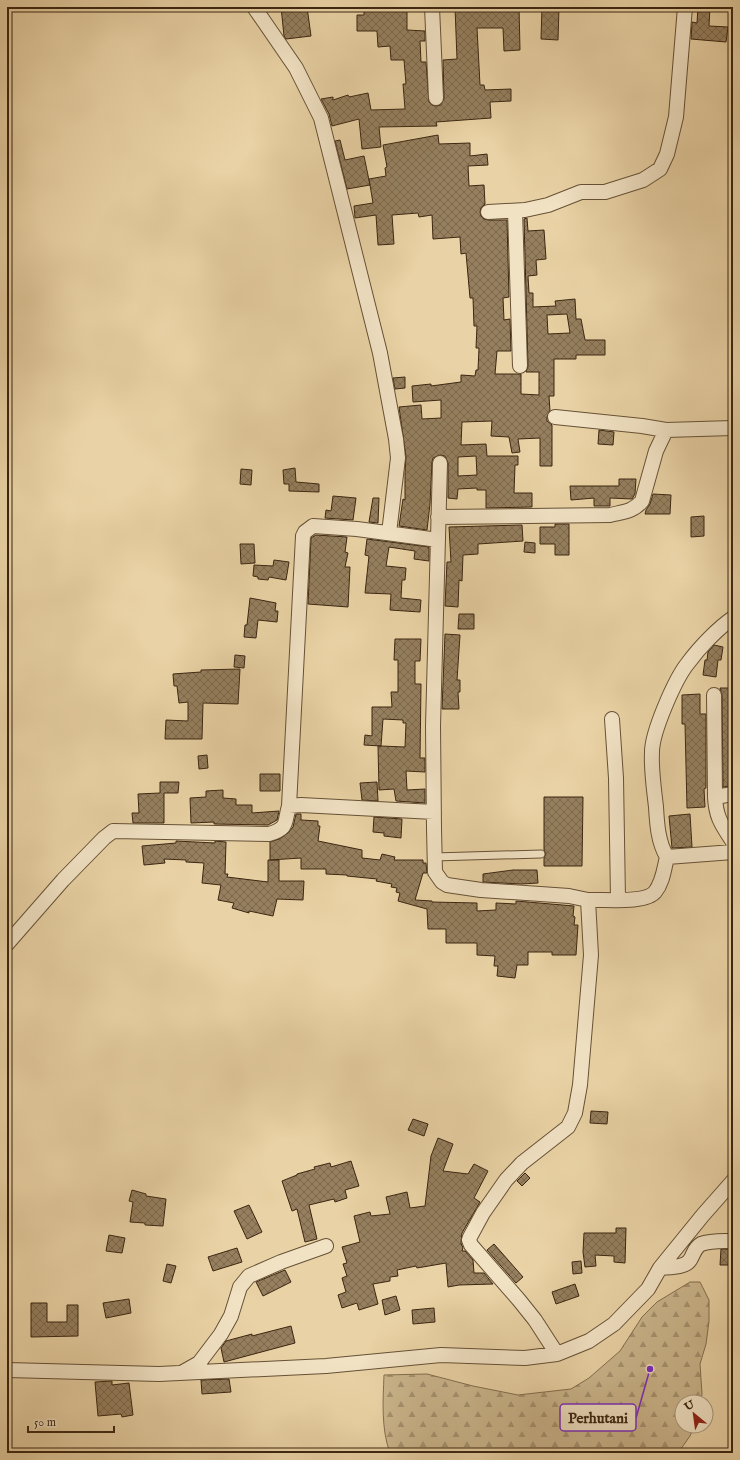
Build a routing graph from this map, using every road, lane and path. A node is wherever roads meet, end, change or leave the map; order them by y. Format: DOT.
graph roads {
  1 [pos="254,7"];
  2 [pos="432,7"];
  3 [pos="685,7"];
  4 [pos="436,98"];
  5 [pos="515,211"];
  6 [pos="488,212"];
  7 [pos="520,366"];
  8 [pos="555,417"];
  9 [pos="733,428"];
  10 [pos="666,430"];
  11 [pos="440,463"];
  12 [pos="438,517"];
  13 [pos="389,534"];
  14 [pos="438,540"];
  15 [pos="733,618"];
  16 [pos="714,695"];
  17 [pos="612,719"];
  18 [pos="733,794"];
  19 [pos="715,797"];
  20 [pos="289,806"];
  21 [pos="434,812"];
  22 [pos="733,842"];
  23 [pos="733,852"];
  24 [pos="541,854"];
  25 [pos="434,857"];
  26 [pos="667,857"];
  27 [pos="618,899"];
  28 [pos="588,900"];
  29 [pos="7,944"];
  30 [pos="733,1181"];
  31 [pos="733,1241"];
  32 [pos="326,1246"];
  33 [pos="660,1268"];
  34 [pos="556,1354"];
  35 [pos="7,1370"];
  36 [pos="181,1373"];
  1 -- 13 [label="street"];
  2 -- 4 [label="street"];
  3 -- 5 [label="street"];
  5 -- 6 [label="street"];
  5 -- 7 [label="street"];
  8 -- 10 [label="street"];
  9 -- 10 [label="street"];
  10 -- 12 [label="street"];
  11 -- 12 [label="street"];
  12 -- 14 [label="street"];
  13 -- 14 [label="street"];
  13 -- 20 [label="street"];
  14 -- 21 [label="street"];
  15 -- 26 [label="street"];
  16 -- 19 [label="street"];
  17 -- 27 [label="street"];
  18 -- 19 [label="street"];
  19 -- 22 [label="street"];
  20 -- 21 [label="street"];
  20 -- 29 [label="street"];
  21 -- 25 [label="street"];
  23 -- 26 [label="street"];
  24 -- 25 [label="lane"];
  25 -- 28 [label="street"];
  26 -- 27 [label="street"];
  27 -- 28 [label="street"];
  28 -- 34 [label="street"];
  30 -- 33 [label="street"];
  31 -- 33 [label="street"];
  32 -- 36 [label="street"];
  33 -- 34 [label="street"];
  34 -- 36 [label="street"];
  35 -- 36 [label="street"];
}
